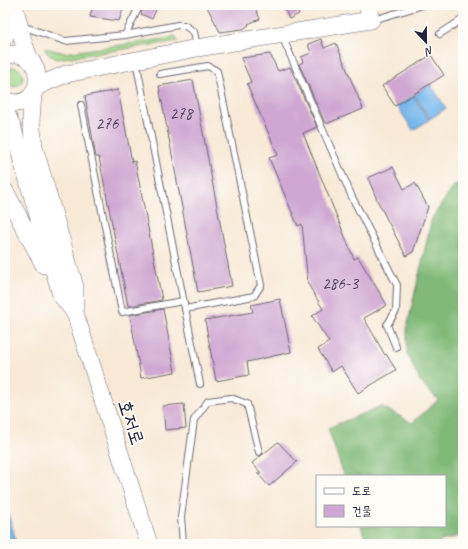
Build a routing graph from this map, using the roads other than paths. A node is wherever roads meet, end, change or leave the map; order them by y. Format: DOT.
graph roads {
  1 [pos="13,5"];
  2 [pos="140,5"];
  3 [pos="423,5"];
  4 [pos="369,12"];
  5 [pos="463,19"];
  6 [pos="9,27"];
  7 [pos="281,34"];
  8 [pos="440,34"];
  9 [pos="125,35"];
  10 [pos="197,48"];
  11 [pos="5,56"];
  12 [pos="136,61"];
  13 [pos="33,63"];
  14 [pos="66,74"];
  15 [pos="160,74"];
  16 [pos="36,90"];
  17 [pos="5,102"];
  18 [pos="81,105"];
  19 [pos="5,110"];
  20 [pos="5,191"];
  21 [pos="61,295"];
  22 [pos="183,300"];
  23 [pos="185,309"];
  24 [pos="75,313"];
  25 [pos="396,347"];
  26 [pos="200,384"];
  27 [pos="259,452"];
  28 [pos="149,544"];
  29 [pos="183,544"];
  1 -- 6 [label="street"];
  2 -- 9 [label="lane"];
  3 -- 4 [label="lane"];
  4 -- 7 [label="street"];
  5 -- 8 [label="lane"];
  6 -- 9 [label="lane"];
  6 -- 13 [label="street"];
  7 -- 10 [label="street"];
  7 -- 25 [label="lane"];
  9 -- 10 [label="lane"];
  10 -- 12 [label="street"];
  11 -- 13 [label="street"];
  12 -- 14 [label="street"];
  12 -- 22 [label="lane"];
  13 -- 14 [label="street"];
  13 -- 16 [label="street"];
  14 -- 16 [label="street"];
  15 -- 23 [label="lane"];
  16 -- 17 [label="street"];
  16 -- 24 [label="street"];
  18 -- 22 [label="lane"];
  19 -- 21 [label="street"];
  20 -- 21 [label="street"];
  21 -- 24 [label="street"];
  22 -- 23 [label="lane"];
  23 -- 26 [label="lane"];
  24 -- 28 [label="street, 호저로"];
  27 -- 29 [label="lane"];
}
